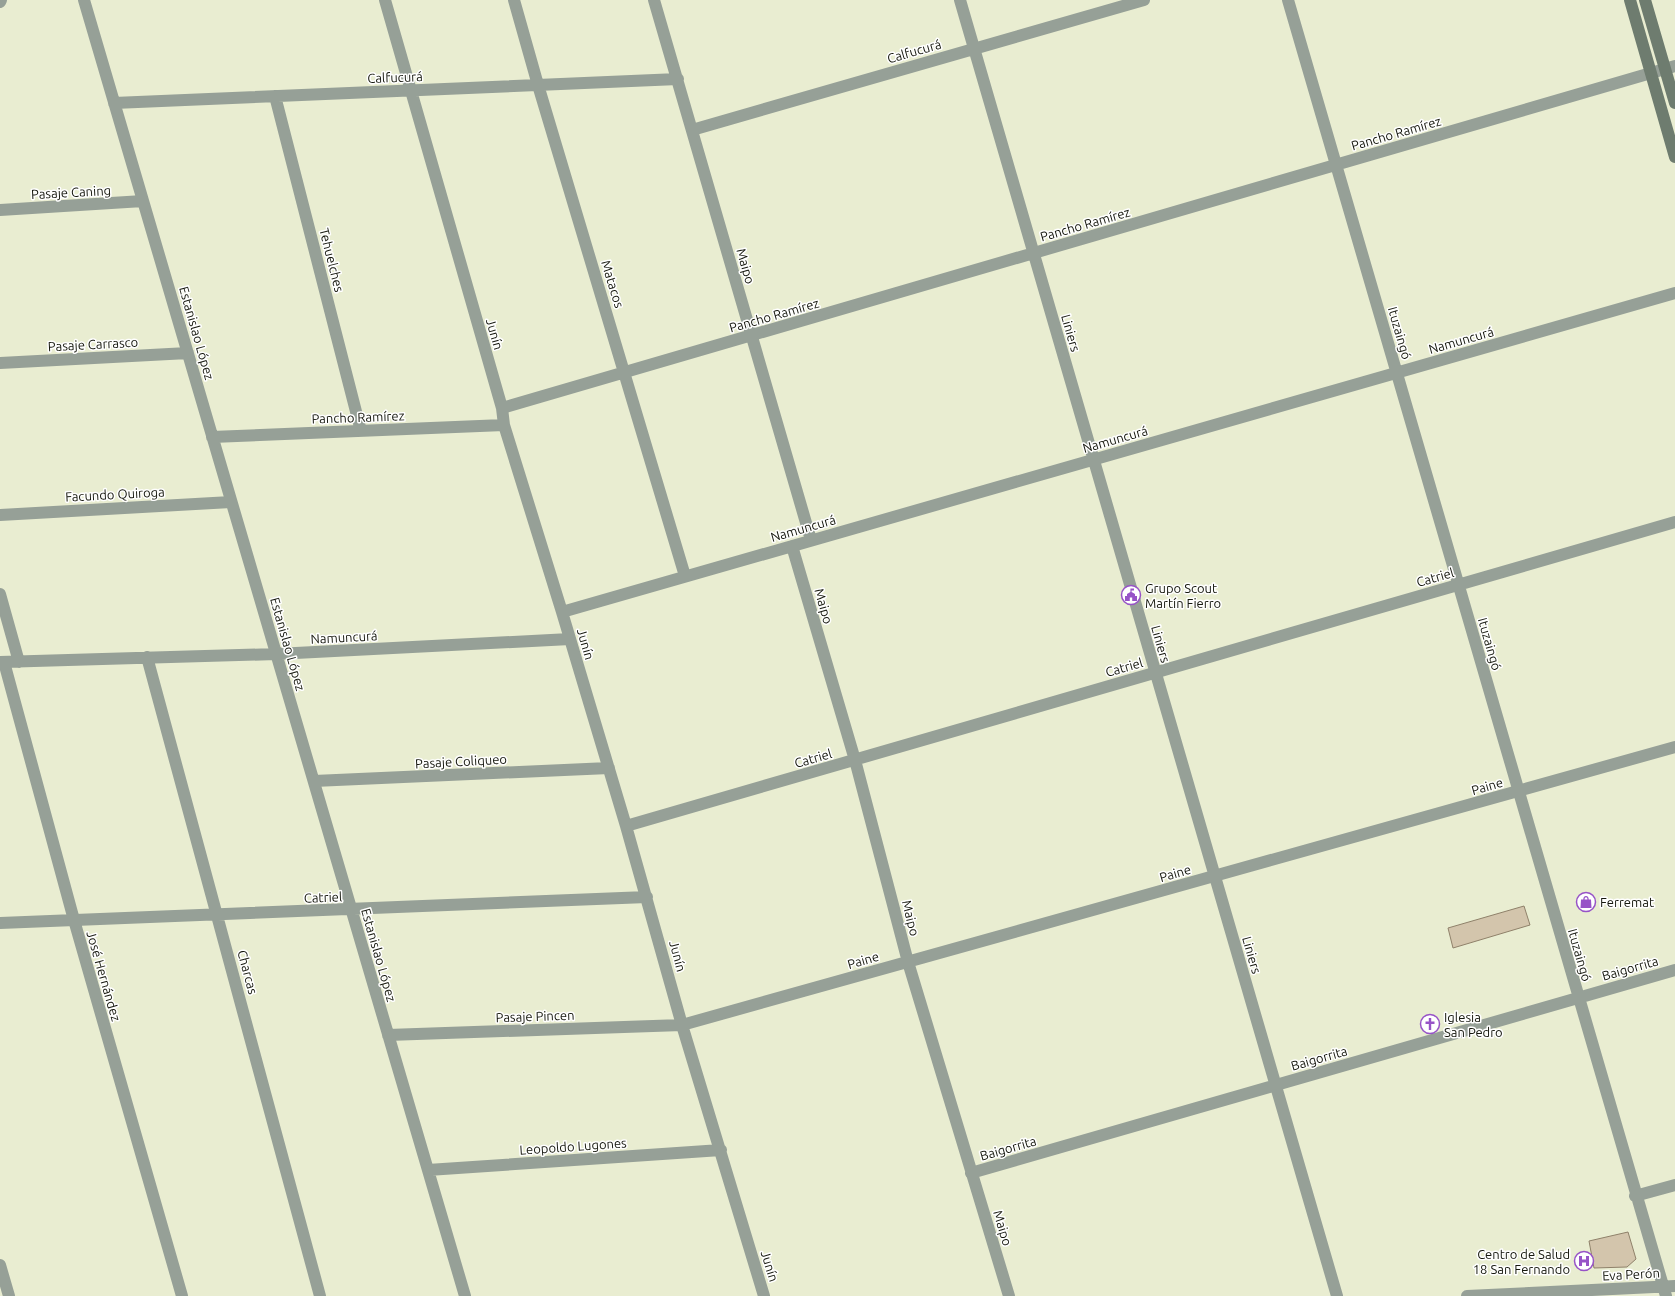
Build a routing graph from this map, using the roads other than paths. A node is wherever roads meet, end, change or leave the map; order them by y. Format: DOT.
graph roads {
  1 [pos="84,0"];
  2 [pos="385,0"];
  3 [pos="514,0"];
  4 [pos="654,0"];
  5 [pos="960,0"];
  6 [pos="1144,0"];
  7 [pos="1288,0"];
  8 [pos="1630,0"];
  9 [pos="1645,0"];
  10 [pos="974,49"];
  11 [pos="1670,67"];
  12 [pos="1651,73"];
  13 [pos="678,80"];
  14 [pos="538,85"];
  15 [pos="410,90"];
  16 [pos="275,96"];
  17 [pos="114,103"];
  18 [pos="1675,103"];
  19 [pos="692,130"];
  20 [pos="1675,157"];
  21 [pos="1336,165"];
  22 [pos="143,201"];
  23 [pos="0,210"];
  24 [pos="1033,253"];
  25 [pos="1675,293"];
  26 [pos="752,335"];
  27 [pos="188,353"];
  28 [pos="0,363"];
  29 [pos="625,373"];
  30 [pos="1397,373"];
  31 [pos="502,408"];
  32 [pos="504,425"];
  33 [pos="361,431"];
  34 [pos="212,437"];
  35 [pos="1093,460"];
  36 [pos="232,502"];
  37 [pos="0,515"];
  38 [pos="1675,522"];
  39 [pos="811,540"];
  40 [pos="792,546"];
  41 [pos="685,576"];
  42 [pos="1458,585"];
  43 [pos="0,594"];
  44 [pos="562,612"];
  45 [pos="570,639"];
  46 [pos="276,654"];
  47 [pos="147,657"];
  48 [pos="2,662"];
  49 [pos="20,662"];
  50 [pos="1155,673"];
  51 [pos="1675,748"];
  52 [pos="855,760"];
  53 [pos="609,768"];
  54 [pos="314,781"];
  55 [pos="1518,792"];
  56 [pos="626,826"];
  57 [pos="1214,877"];
  58 [pos="647,897"];
  59 [pos="352,909"];
  60 [pos="218,915"];
  61 [pos="74,920"];
  62 [pos="0,923"];
  63 [pos="908,962"];
  64 [pos="1675,970"];
  65 [pos="1578,998"];
  66 [pos="682,1025"];
  67 [pos="388,1036"];
  68 [pos="1275,1085"];
  69 [pos="721,1150"];
  70 [pos="428,1170"];
  71 [pos="971,1173"];
  72 [pos="1675,1185"];
  73 [pos="1635,1196"];
  74 [pos="0,1265"];
  75 [pos="1668,1290"];
  76 [pos="9,1296"];
  77 [pos="182,1296"];
  78 [pos="320,1296"];
  79 [pos="464,1296"];
  80 [pos="764,1296"];
  81 [pos="1009,1296"];
  82 [pos="1337,1296"];
  83 [pos="1468,1296"];
  1 -- 17 [label="street, Estanislao López"];
  2 -- 15 [label="street, Junín"];
  3 -- 14 [label="street, Matacos"];
  4 -- 13 [label="street, Maipo"];
  5 -- 10 [label="street, Liniers"];
  6 -- 10 [label="street, Calfucurá"];
  7 -- 21 [label="street, Ituzaingó"];
  8 -- 12 [label="main road"];
  9 -- 11 [label="main road"];
  10 -- 19 [label="street, Calfucurá"];
  10 -- 24 [label="street, Liniers"];
  11 -- 12 [label="street, Pancho Ramírez"];
  11 -- 18 [label="main road"];
  12 -- 20 [label="main road"];
  12 -- 21 [label="street, Pancho Ramírez"];
  13 -- 14 [label="street, Calfucurá"];
  13 -- 19 [label="street, Maipo"];
  14 -- 15 [label="street, Calfucurá"];
  14 -- 29 [label="street, Matacos"];
  15 -- 16 [label="street, Calfucurá"];
  15 -- 31 [label="street, Junín"];
  16 -- 17 [label="street, Calfucurá"];
  16 -- 33 [label="street, Tehuelches"];
  17 -- 22 [label="street, Estanislao López"];
  19 -- 26 [label="street, Maipo"];
  21 -- 24 [label="street, Pancho Ramírez"];
  21 -- 30 [label="street, Ituzaingó"];
  22 -- 23 [label="street, Pasaje Caning"];
  22 -- 27 [label="street, Estanislao López"];
  24 -- 26 [label="street, Pancho Ramírez"];
  24 -- 35 [label="street, Liniers"];
  25 -- 30 [label="street, Namuncurá"];
  26 -- 29 [label="street, Pancho Ramírez"];
  26 -- 39 [label="street, Maipo"];
  27 -- 28 [label="street, Pasaje Carrasco"];
  27 -- 34 [label="street, Estanislao López"];
  29 -- 31 [label="street, Pancho Ramírez"];
  29 -- 41 [label="street, Matacos"];
  30 -- 35 [label="street, Namuncurá"];
  30 -- 42 [label="street, Ituzaingó"];
  31 -- 32 [label="street, Junín"];
  32 -- 33 [label="street, Pancho Ramírez"];
  32 -- 44 [label="street, Junín"];
  33 -- 34 [label="street, Pancho Ramírez"];
  34 -- 36 [label="street, Estanislao López"];
  35 -- 39 [label="street, Namuncurá"];
  35 -- 50 [label="street, Liniers"];
  36 -- 37 [label="street, Facundo Quiroga"];
  36 -- 46 [label="street, Estanislao López"];
  38 -- 42 [label="street, Catriel"];
  39 -- 40 [label="street, Namuncurá"];
  40 -- 41 [label="street, Namuncurá"];
  40 -- 52 [label="street, Maipo"];
  41 -- 44 [label="street, Namuncurá"];
  42 -- 50 [label="street, Catriel"];
  42 -- 55 [label="street, Ituzaingó"];
  43 -- 49 [label="street"];
  44 -- 45 [label="street, Junín"];
  45 -- 46 [label="street, Namuncurá"];
  45 -- 53 [label="street, Junín"];
  46 -- 47 [label="street, Namuncurá"];
  46 -- 54 [label="street, Estanislao López"];
  47 -- 49 [label="street, Namuncurá"];
  47 -- 60 [label="street, Charcas"];
  48 -- 49 [label="street, Namuncurá"];
  48 -- 61 [label="street, José Hernández"];
  50 -- 52 [label="street, Catriel"];
  50 -- 57 [label="street, Liniers"];
  51 -- 55 [label="street, Paine"];
  52 -- 56 [label="street, Catriel"];
  52 -- 63 [label="street, Maipo"];
  53 -- 54 [label="street, Pasaje Coliqueo"];
  53 -- 56 [label="street, Junín"];
  54 -- 59 [label="street, Estanislao López"];
  55 -- 57 [label="street, Paine"];
  55 -- 65 [label="street, Ituzaingó"];
  56 -- 58 [label="street, Junín"];
  57 -- 63 [label="street, Paine"];
  57 -- 68 [label="street, Liniers"];
  58 -- 59 [label="street, Catriel"];
  58 -- 66 [label="street, Junín"];
  59 -- 60 [label="street, Catriel"];
  59 -- 67 [label="street, Estanislao López"];
  60 -- 61 [label="street, Catriel"];
  60 -- 78 [label="street, Charcas"];
  61 -- 62 [label="street, Catriel"];
  61 -- 77 [label="street, José Hernández"];
  63 -- 66 [label="street, Paine"];
  63 -- 71 [label="street, Maipo"];
  64 -- 65 [label="street, Baigorrita"];
  65 -- 68 [label="street, Baigorrita"];
  65 -- 73 [label="street, Ituzaingó"];
  66 -- 67 [label="street, Pasaje Pincen"];
  66 -- 69 [label="street, Junín"];
  67 -- 70 [label="street, Estanislao López"];
  68 -- 71 [label="street, Baigorrita"];
  68 -- 82 [label="street, Liniers"];
  69 -- 70 [label="street, Leopoldo Lugones"];
  69 -- 80 [label="street, Junín"];
  70 -- 79 [label="street, Estanislao López"];
  71 -- 81 [label="street, Maipo"];
  72 -- 73 [label="street"];
  73 -- 75 [label="street, Ituzaingó"];
  74 -- 76 [label="street"];
  75 -- 83 [label="street, Eva Perón"];
}
